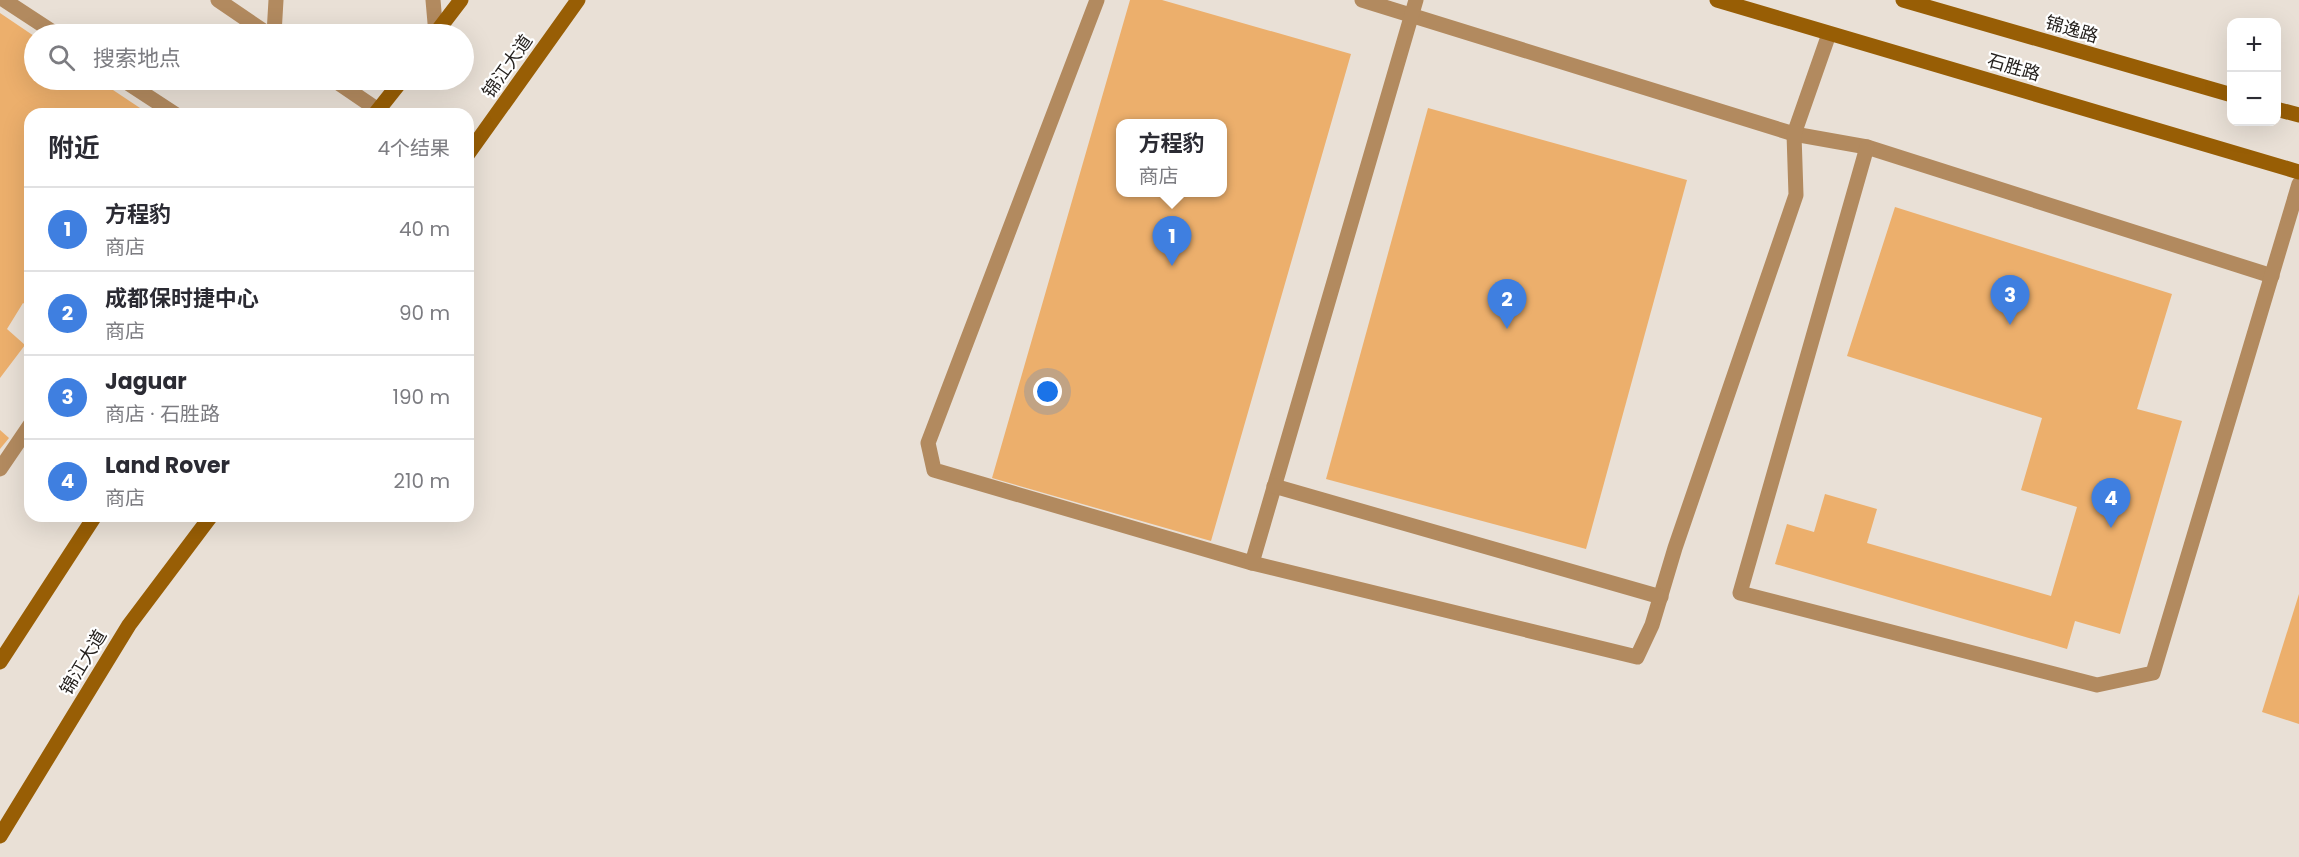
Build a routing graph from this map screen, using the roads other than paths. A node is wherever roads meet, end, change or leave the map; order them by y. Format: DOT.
graph roads {
  1 [pos="4,0"];
  2 [pos="218,0"];
  3 [pos="276,0"];
  4 [pos="433,0"];
  5 [pos="461,0"];
  6 [pos="578,0"];
  7 [pos="1097,0"];
  8 [pos="1362,0"];
  9 [pos="1718,0"];
  10 [pos="1903,0"];
  11 [pos="1413,7"];
  12 [pos="41,24"];
  13 [pos="253,24"];
  14 [pos="275,24"];
  15 [pos="435,24"];
  16 [pos="443,24"];
  17 [pos="1829,34"];
  18 [pos="138,90"];
  19 [pos="347,90"];
  20 [pos="394,90"];
  21 [pos="2227,95"];
  22 [pos="166,108"];
  23 [pos="372,108"];
  24 [pos="380,108"];
  25 [pos="2281,110"];
  26 [pos="2299,115"];
  27 [pos="1794,134"];
  28 [pos="474,146"];
  29 [pos="1867,147"];
  30 [pos="2299,172"];
  31 [pos="2299,184"];
  32 [pos="2272,276"];
  33 [pos="24,434"];
  34 [pos="0,469"];
  35 [pos="1274,486"];
  36 [pos="90,522"];
  37 [pos="206,522"];
  38 [pos="1252,563"];
  39 [pos="1661,597"];
  40 [pos="0,662"];
  41 [pos="0,836"];
  1 -- 12 [label="street"];
  2 -- 13 [label="street"];
  3 -- 14 [label="street"];
  4 -- 15 [label="street"];
  5 -- 16 [label="street"];
  6 -- 28 [label="street, 锦江大道"];
  7 -- 38 [label="street"];
  8 -- 11 [label="street"];
  9 -- 17 [label="street, 石胜路"];
  10 -- 21 [label="street, 锦逸路"];
  11 -- 27 [label="street"];
  11 -- 35 [label="street"];
  17 -- 27 [label="street"];
  17 -- 30 [label="street, 石胜路"];
  18 -- 22 [label="street"];
  19 -- 23 [label="street"];
  20 -- 24 [label="street"];
  25 -- 26 [label="street"];
  27 -- 29 [label="street"];
  27 -- 39 [label="street"];
  29 -- 32 [label="street"];
  29 -- 32 [label="street"];
  31 -- 32 [label="street"];
  33 -- 34 [label="street"];
  35 -- 38 [label="street"];
  35 -- 39 [label="street"];
  36 -- 40 [label="street"];
  37 -- 41 [label="street, 锦江大道"];
  38 -- 39 [label="street"];
}
